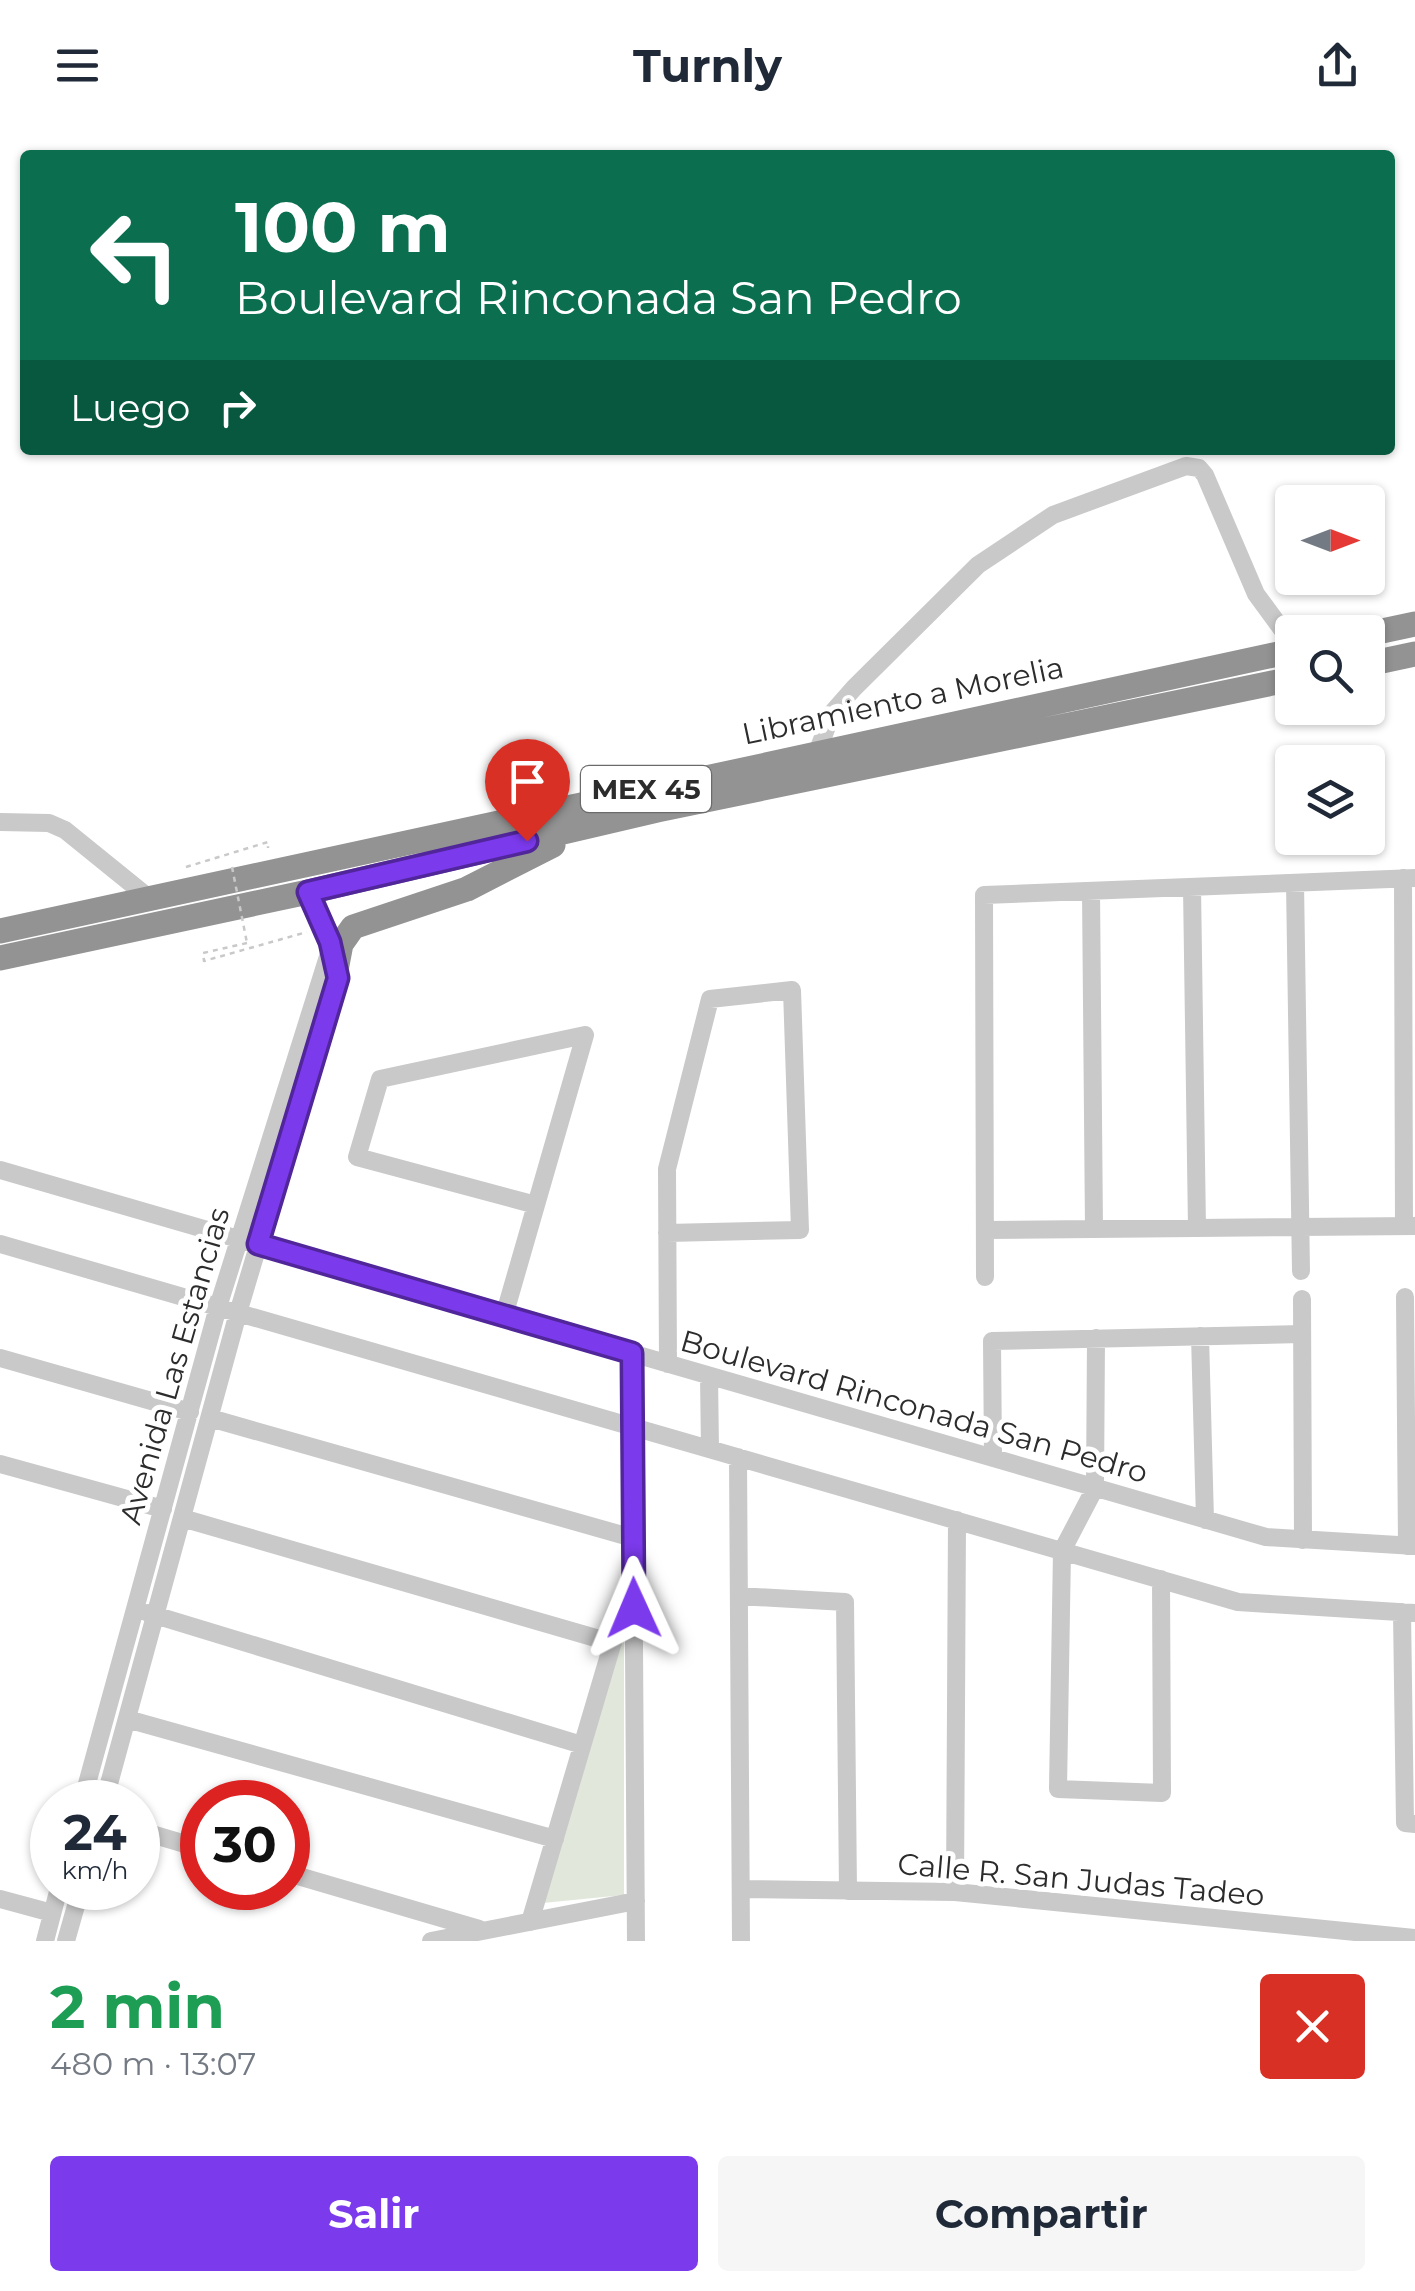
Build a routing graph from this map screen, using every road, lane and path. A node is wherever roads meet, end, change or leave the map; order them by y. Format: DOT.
graph roads {
  1 [pos="1275,622"];
  2 [pos="1415,624"];
  3 [pos="1385,630"];
  4 [pos="1275,651"];
  5 [pos="1415,654"];
  6 [pos="1385,660"];
  7 [pos="1275,683"];
  8 [pos="817,752"];
  9 [pos="0,822"];
  10 [pos="591,826"];
  11 [pos="232,867"];
  12 [pos="1409,878"];
  13 [pos="1294,883"];
  14 [pos="1192,887"];
  15 [pos="1091,891"];
  16 [pos="308,892"];
  17 [pos="149,898"];
  18 [pos="323,927"];
  19 [pos="0,931"];
  20 [pos="334,956"];
  21 [pos="0,958"];
  22 [pos="0,1170"];
  23 [pos="536,1205"];
  24 [pos="1410,1226"];
  25 [pos="1300,1227"];
  26 [pos="1196,1228"];
  27 [pos="1094,1229"];
  28 [pos="985,1230"];
  29 [pos="667,1233"];
  30 [pos="239,1239"];
  31 [pos="0,1244"];
  32 [pos="258,1244"];
  33 [pos="1301,1271"];
  34 [pos="985,1277"];
  35 [pos="1405,1297"];
  36 [pos="1302,1299"];
  37 [pos="218,1307"];
  38 [pos="238,1313"];
  39 [pos="504,1316"];
  40 [pos="1302,1334"];
  41 [pos="1410,1335"];
  42 [pos="1200,1336"];
  43 [pos="1096,1338"];
  44 [pos="632,1353"];
  45 [pos="0,1358"];
  46 [pos="668,1364"];
  47 [pos="709,1376"];
  48 [pos="190,1412"];
  49 [pos="210,1418"];
  50 [pos="632,1426"];
  51 [pos="710,1449"];
  52 [pos="738,1457"];
  53 [pos="993,1458"];
  54 [pos="0,1464"];
  55 [pos="1096,1488"];
  56 [pos="163,1509"];
  57 [pos="182,1518"];
  58 [pos="957,1520"];
  59 [pos="1204,1520"];
  60 [pos="633,1538"];
  61 [pos="1303,1540"];
  62 [pos="1411,1546"];
  63 [pos="1062,1551"];
  64 [pos="634,1572"];
  65 [pos="1162,1579"];
  66 [pos="739,1596"];
  67 [pos="136,1609"];
  68 [pos="1408,1613"];
  69 [pos="156,1615"];
  70 [pos="612,1643"];
  71 [pos="127,1719"];
  72 [pos="582,1745"];
  73 [pos="88,1780"];
  74 [pos="110,1780"];
  75 [pos="1410,1824"];
  76 [pos="554,1839"];
  77 [pos="310,1880"];
  78 [pos="741,1889"];
  79 [pos="848,1891"];
  80 [pos="955,1892"];
  81 [pos="0,1899"];
  82 [pos="636,1901"];
  83 [pos="53,1910"];
  84 [pos="74,1910"];
  85 [pos="52,1913"];
  86 [pos="530,1922"];
  87 [pos="485,1931"];
  88 [pos="1415,1938"];
  89 [pos="45,1941"];
  90 [pos="66,1941"];
  91 [pos="432,1941"];
  92 [pos="636,1941"];
  93 [pos="741,1941"];
  1 -- 8 [label="street"];
  2 -- 3 [label="highway"];
  4 -- 8 [label="highway, Libramiento a Morelia / MEX 45"];
  5 -- 6 [label="highway"];
  7 -- 10 [label="highway, Libramiento a Morelia / MEX 45"];
  8 -- 17 [label="highway, Libramiento a Morelia / MEX 45"];
  9 -- 17 [label="street"];
  10 -- 16 [label="highway, Libramiento a Morelia / MEX 45"];
  10 -- 20 [label="highway"];
  11 -- 18 [label="path, bridge"];
  12 -- 13 [label="street"];
  12 -- 24 [label="street"];
  13 -- 14 [label="street"];
  13 -- 25 [label="street"];
  14 -- 15 [label="street"];
  14 -- 26 [label="street"];
  15 -- 27 [label="street"];
  15 -- 28 [label="street"];
  16 -- 18 [label="street"];
  16 -- 21 [label="highway, Libramiento a Morelia / MEX 45"];
  17 -- 19 [label="highway, Libramiento a Morelia / MEX 45"];
  18 -- 20 [label="street"];
  20 -- 30 [label="street, Avenida Las Estancias"];
  20 -- 32 [label="street, Avenida Las Estancias"];
  22 -- 30 [label="street, Boulevard Rinconada San Pedro"];
  23 -- 23 [label="street"];
  23 -- 39 [label="street"];
  24 -- 25 [label="street"];
  25 -- 26 [label="street"];
  25 -- 33 [label="street"];
  26 -- 27 [label="street"];
  27 -- 28 [label="street"];
  28 -- 34 [label="street"];
  29 -- 29 [label="street"];
  29 -- 46 [label="street"];
  30 -- 32 [label="street, Boulevard Rinconada San Pedro"];
  30 -- 37 [label="street, Avenida Las Estancias"];
  31 -- 37 [label="street"];
  32 -- 38 [label="street, Avenida Las Estancias"];
  32 -- 39 [label="street, Boulevard Rinconada San Pedro"];
  35 -- 41 [label="street"];
  36 -- 40 [label="street"];
  37 -- 38 [label="street"];
  37 -- 48 [label="street, Avenida Las Estancias"];
  38 -- 49 [label="street, Avenida Las Estancias"];
  38 -- 50 [label="street"];
  39 -- 44 [label="street, Boulevard Rinconada San Pedro"];
  40 -- 42 [label="street"];
  40 -- 61 [label="street"];
  41 -- 62 [label="street"];
  42 -- 43 [label="street"];
  42 -- 59 [label="street"];
  43 -- 53 [label="street"];
  43 -- 55 [label="street"];
  44 -- 46 [label="street, Boulevard Rinconada San Pedro"];
  44 -- 50 [label="street"];
  45 -- 48 [label="street"];
  46 -- 47 [label="street, Boulevard Rinconada San Pedro"];
  47 -- 51 [label="street"];
  47 -- 53 [label="street, Boulevard Rinconada San Pedro"];
  48 -- 56 [label="street, Avenida Las Estancias"];
  49 -- 57 [label="street, Avenida Las Estancias"];
  49 -- 60 [label="street"];
  50 -- 51 [label="street"];
  50 -- 60 [label="street"];
  51 -- 52 [label="street"];
  52 -- 58 [label="street"];
  52 -- 66 [label="street"];
  53 -- 55 [label="street, Boulevard Rinconada San Pedro"];
  54 -- 56 [label="street"];
  55 -- 59 [label="street, Boulevard Rinconada San Pedro"];
  55 -- 63 [label="street"];
  56 -- 67 [label="street, Avenida Las Estancias"];
  57 -- 69 [label="street, Avenida Las Estancias"];
  57 -- 70 [label="street"];
  58 -- 63 [label="street"];
  58 -- 80 [label="street"];
  59 -- 61 [label="street, Boulevard Rinconada San Pedro"];
  60 -- 64 [label="street"];
  61 -- 62 [label="street, Boulevard Rinconada San Pedro"];
  63 -- 65 [label="street"];
  63 -- 65 [label="street"];
  64 -- 70 [label="street"];
  64 -- 82 [label="street"];
  65 -- 68 [label="street"];
  66 -- 78 [label="street"];
  66 -- 79 [label="street"];
  67 -- 69 [label="street"];
  67 -- 73 [label="street, Avenida Las Estancias"];
  68 -- 75 [label="street"];
  69 -- 71 [label="street, Avenida Las Estancias"];
  69 -- 72 [label="street"];
  70 -- 72 [label="street"];
  71 -- 74 [label="street, Avenida Las Estancias"];
  71 -- 76 [label="street"];
  72 -- 76 [label="street"];
  76 -- 86 [label="street"];
  77 -- 87 [label="street"];
  78 -- 79 [label="street, Calle R. San Judas Tadeo"];
  78 -- 93 [label="street"];
  79 -- 80 [label="street, Calle R. San Judas Tadeo"];
  80 -- 88 [label="street, Calle R. San Judas Tadeo"];
  81 -- 85 [label="street"];
  82 -- 86 [label="street"];
  82 -- 92 [label="street"];
  83 -- 85 [label="street"];
  84 -- 90 [label="street"];
  85 -- 89 [label="street"];
  86 -- 87 [label="street"];
  87 -- 91 [label="street"];
}
